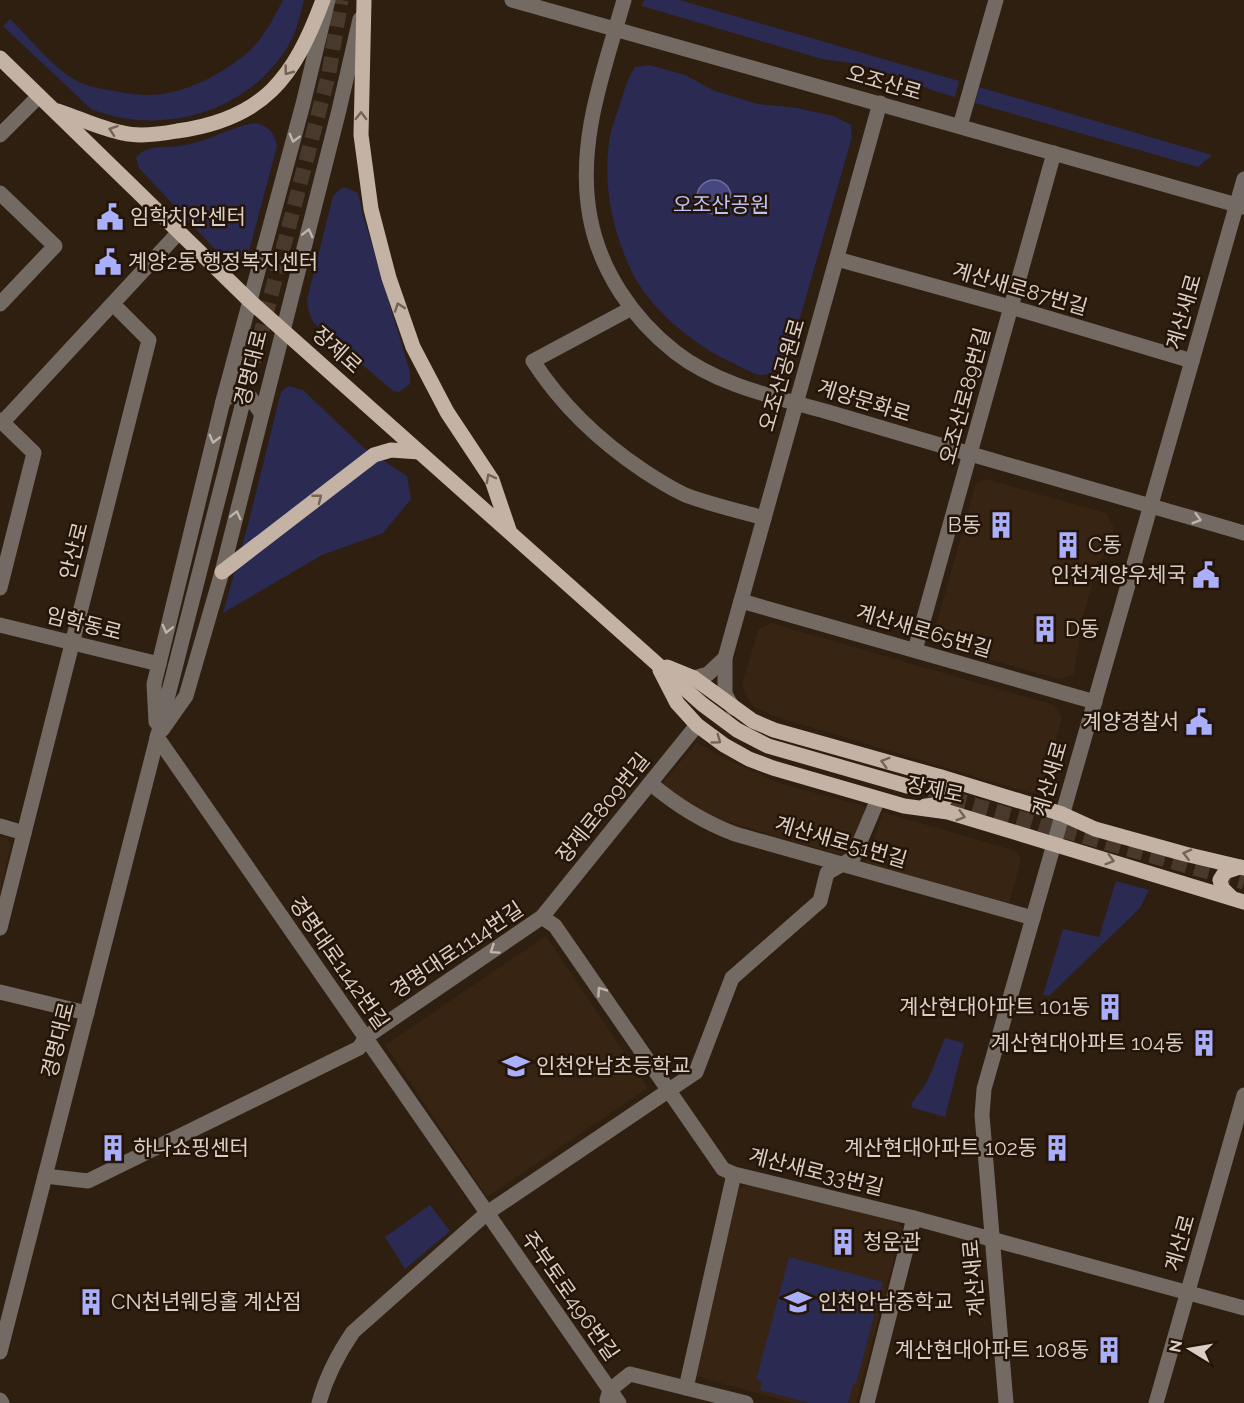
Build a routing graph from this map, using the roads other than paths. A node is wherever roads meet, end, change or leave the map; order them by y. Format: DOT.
graph roads {
  1 [pos="323,0"];
  2 [pos="328,0"];
  3 [pos="363,0"];
  4 [pos="512,0"];
  5 [pos="624,0"];
  6 [pos="996,0"];
  7 [pos="616,29"];
  8 [pos="0,58"];
  9 [pos="39,96"];
  10 [pos="880,103"];
  11 [pos="53,110"];
  12 [pos="960,126"];
  13 [pos="0,135"];
  14 [pos="1054,153"];
  15 [pos="1244,179"];
  16 [pos="0,193"];
  17 [pos="1240,206"];
  18 [pos="179,232"];
  19 [pos="837,259"];
  20 [pos="250,301"];
  21 [pos="113,303"];
  22 [pos="0,304"];
  23 [pos="1010,307"];
  24 [pos="630,309"];
  25 [pos="283,330"];
  26 [pos="1192,361"];
  27 [pos="223,401"];
  28 [pos="797,404"];
  29 [pos="242,406"];
  30 [pos="261,412"];
  31 [pos="1,421"];
  32 [pos="419,452"];
  33 [pos="970,456"];
  34 [pos="1151,506"];
  35 [pos="764,518"];
  36 [pos="510,533"];
  37 [pos="1244,533"];
  38 [pos="222,572"];
  39 [pos="0,585"];
  40 [pos="741,601"];
  41 [pos="0,625"];
  42 [pos="72,643"];
  43 [pos="915,650"];
  44 [pos="725,658"];
  45 [pos="656,662"];
  46 [pos="159,664"];
  47 [pos="694,678"];
  48 [pos="1095,702"];
  49 [pos="733,708"];
  50 [pos="697,725"];
  51 [pos="157,737"];
  52 [pos="940,777"];
  53 [pos="650,783"];
  54 [pos="907,786"];
  55 [pos="878,799"];
  56 [pos="904,806"];
  57 [pos="1062,814"];
  58 [pos="0,826"];
  59 [pos="24,832"];
  60 [pos="1054,844"];
  61 [pos="841,864"];
  62 [pos="1242,867"];
  63 [pos="1238,900"];
  64 [pos="542,917"];
  65 [pos="1032,918"];
  66 [pos="0,928"];
  67 [pos="0,992"];
  68 [pos="87,1013"];
  69 [pos="366,1038"];
  70 [pos="670,1090"];
  71 [pos="1244,1095"];
  72 [pos="734,1174"];
  73 [pos="45,1176"];
  74 [pos="487,1213"];
  75 [pos="914,1218"];
  76 [pos="992,1239"];
  77 [pos="1188,1293"];
  78 [pos="1244,1308"];
  79 [pos="0,1352"];
  80 [pos="686,1388"];
  81 [pos="612,1399"];
  82 [pos="319,1403"];
  83 [pos="746,1403"];
  84 [pos="867,1403"];
  85 [pos="1006,1403"];
  86 [pos="1156,1403"];
  1 -- 11 [label="main road, one-way"];
  2 -- 20 [label="street, 경명대로, one-way"];
  25 -- 3 [label="street, 경명대로, one-way"];
  36 -- 3 [label="main road, one-way"];
  4 -- 7 [label="street, 오조산로"];
  5 -- 7 [label="street, 계양문화로"];
  6 -- 12 [label="street"];
  7 -- 10 [label="street, 오조산로"];
  7 -- 24 [label="street, 계양문화로"];
  8 -- 9 [label="main road, 장제로"];
  9 -- 11 [label="main road, 장제로"];
  9 -- 13 [label="street"];
  10 -- 12 [label="street, 오조산로"];
  10 -- 19 [label="street, 오조산공원로"];
  11 -- 18 [label="main road, 장제로"];
  12 -- 14 [label="street, 오조산로"];
  14 -- 17 [label="street, 오조산로"];
  14 -- 23 [label="street, 오조산로89번길"];
  15 -- 17 [label="street, 계산새로"];
  16 -- 22 [label="street"];
  17 -- 26 [label="street, 계산새로"];
  18 -- 20 [label="main road, 장제로"];
  18 -- 21 [label="street"];
  19 -- 23 [label="street, 계산새로87번길"];
  19 -- 28 [label="street, 오조산공원로"];
  20 -- 25 [label="main road, 장제로"];
  20 -- 27 [label="street, 경명대로"];
  21 -- 31 [label="street"];
  21 -- 42 [label="street, 안산로"];
  23 -- 26 [label="street, 계산새로87번길"];
  23 -- 33 [label="street, 오조산로89번길"];
  24 -- 28 [label="street, 계양문화로"];
  24 -- 35 [label="street"];
  25 -- 30 [label="street, 경명대로"];
  25 -- 32 [label="main road, 장제로"];
  26 -- 34 [label="street, 계산새로"];
  27 -- 30 [label="street"];
  27 -- 46 [label="street, 경명대로, one-way"];
  28 -- 33 [label="street, 계양문화로"];
  28 -- 35 [label="street, 오조산공원로"];
  29 -- 51 [label="street, 경명대로"];
  38 -- 30 [label="street, 경명대로, one-way"];
  31 -- 39 [label="street"];
  32 -- 36 [label="main road, 장제로"];
  38 -- 32 [label="main road, one-way"];
  33 -- 34 [label="street, 계양문화로"];
  33 -- 43 [label="street, 오조산로89번길"];
  34 -- 37 [label="street, 계양문화로, one-way"];
  34 -- 48 [label="street, 계산새로"];
  35 -- 40 [label="street, 오조산공원로"];
  36 -- 45 [label="main road, 장제로"];
  38 -- 51 [label="street, 경명대로"];
  40 -- 43 [label="street, 계산새로65번길"];
  40 -- 44 [label="street, 오조산공원로"];
  41 -- 42 [label="street, 임학동로"];
  42 -- 46 [label="street, 임학동로"];
  42 -- 59 [label="street, 안산로"];
  43 -- 48 [label="street, 계산새로65번길"];
  44 -- 47 [label="street"];
  44 -- 49 [label="street, 오조산공원로"];
  45 -- 47 [label="main road, 장제로"];
  45 -- 50 [label="main road, 장제로"];
  45 -- 54 [label="main road, 장제로"];
  46 -- 51 [label="street, 경명대로"];
  47 -- 49 [label="main road, 장제로"];
  48 -- 57 [label="street, 계산새로"];
  52 -- 49 [label="main road, 장제로, one-way"];
  50 -- 53 [label="street, 장제로809번길"];
  50 -- 55 [label="main road, 장제로, one-way"];
  51 -- 68 [label="street, 경명대로"];
  51 -- 69 [label="street, 경명대로1142번길"];
  52 -- 56 [label="main road"];
  52 -- 57 [label="main road, 장제로"];
  53 -- 61 [label="street, 계산새로51번길"];
  53 -- 64 [label="street, 장제로809번길"];
  55 -- 56 [label="main road, 장제로"];
  55 -- 61 [label="street"];
  56 -- 60 [label="main road, 장제로, one-way"];
  57 -- 60 [label="street, 계산새로"];
  62 -- 57 [label="main road, 장제로, one-way"];
  58 -- 59 [label="street"];
  59 -- 66 [label="street, 안산로"];
  60 -- 63 [label="main road, 장제로, one-way"];
  60 -- 65 [label="street, 계산새로"];
  61 -- 65 [label="street, 계산새로51번길"];
  61 -- 70 [label="street"];
  62 -- 63 [label="main road"];
  64 -- 69 [label="street, 경명대로1114번길, one-way"];
  70 -- 64 [label="street, 계산새로33번길, one-way"];
  65 -- 76 [label="street, 계산새로"];
  67 -- 68 [label="street"];
  68 -- 73 [label="street, 경명대로"];
  69 -- 73 [label="street, 경명대로1114번길"];
  69 -- 74 [label="street, 경명대로1142번길"];
  70 -- 72 [label="street, 계산새로33번길"];
  70 -- 74 [label="street"];
  71 -- 77 [label="street, 계산로"];
  72 -- 75 [label="street, 계산새로33번길"];
  72 -- 80 [label="street"];
  73 -- 79 [label="street, 경명대로"];
  74 -- 81 [label="street, 주부토로496번길"];
  74 -- 82 [label="street"];
  75 -- 76 [label="street, 계산새로33번길"];
  75 -- 84 [label="street"];
  76 -- 77 [label="street, 계산새로33번길"];
  76 -- 85 [label="street, 계산새로"];
  77 -- 78 [label="street, 계산새로33번길"];
  77 -- 86 [label="street, 계산로"];
  80 -- 81 [label="street"];
  80 -- 83 [label="street"];
}
